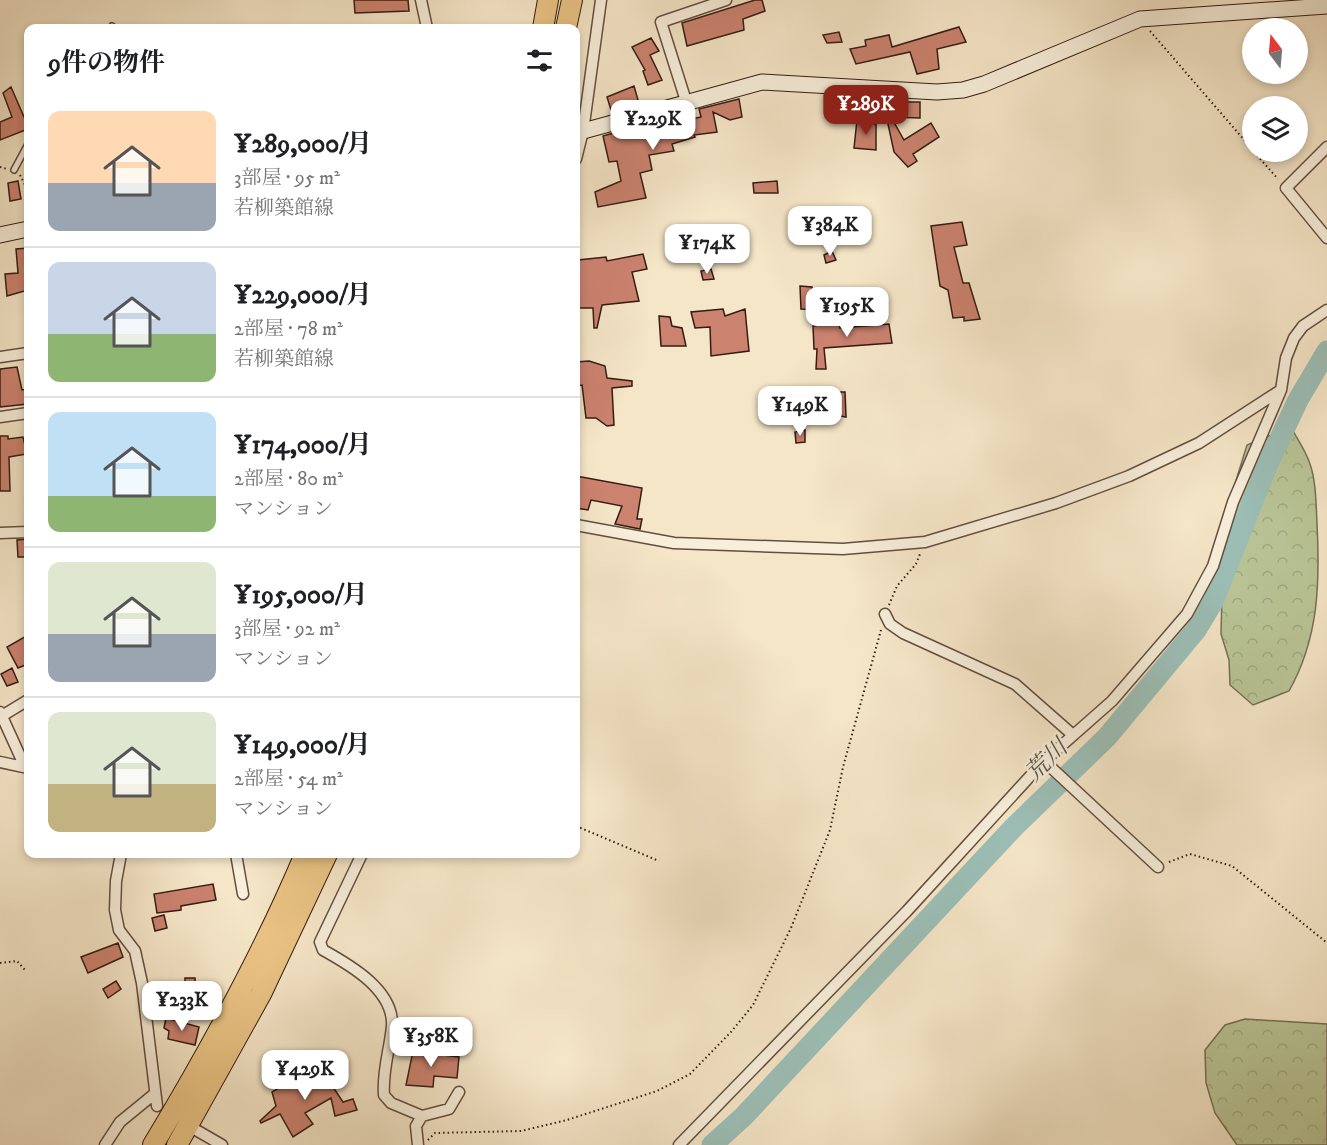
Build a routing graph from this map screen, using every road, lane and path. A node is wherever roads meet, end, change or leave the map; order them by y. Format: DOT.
graph roads {
  1 [pos="421,0"];
  2 [pos="548,0"];
  3 [pos="572,0"];
  4 [pos="601,0"];
  5 [pos="726,0"];
  6 [pos="1327,6"];
  7 [pos="1140,19"];
  8 [pos="426,24"];
  9 [pos="544,24"];
  10 [pos="567,24"];
  11 [pos="686,101"];
  12 [pos="580,126"];
  13 [pos="580,132"];
  14 [pos="1242,137"];
  15 [pos="1327,147"];
  16 [pos="24,151"];
  17 [pos="1263,162"];
  18 [pos="14,170"];
  19 [pos="1286,188"];
  20 [pos="24,230"];
  21 [pos="0,235"];
  22 [pos="1327,237"];
  23 [pos="1327,310"];
  24 [pos="24,354"];
  25 [pos="0,357"];
  26 [pos="1281,390"];
  27 [pos="24,414"];
  28 [pos="0,417"];
  29 [pos="580,526"];
  30 [pos="24,532"];
  31 [pos="0,533"];
  32 [pos="925,542"];
  33 [pos="885,614"];
  34 [pos="24,702"];
  35 [pos="1,714"];
  36 [pos="1073,735"];
  37 [pos="0,762"];
  38 [pos="24,762"];
  39 [pos="1048,764"];
  40 [pos="24,767"];
  41 [pos="580,828"];
  42 [pos="120,858"];
  43 [pos="237,858"];
  44 [pos="303,858"];
  45 [pos="325,858"];
  46 [pos="360,858"];
  47 [pos="659,861"];
  48 [pos="1158,867"];
  49 [pos="243,894"];
  50 [pos="1326,942"];
  51 [pos="0,963"];
  52 [pos="25,970"];
  53 [pos="459,1092"];
  54 [pos="422,1116"];
  55 [pos="196,1130"];
  56 [pos="105,1145"];
  57 [pos="153,1145"];
  58 [pos="177,1145"];
  59 [pos="222,1145"];
  60 [pos="418,1145"];
  61 [pos="426,1145"];
  62 [pos="680,1145"];
  1 -- 8 [label="street"];
  2 -- 9 [label="highway"];
  3 -- 10 [label="highway"];
  4 -- 12 [label="street"];
  5 -- 11 [label="street"];
  6 -- 7 [label="main road"];
  7 -- 11 [label="main road"];
  7 -- 14 [label="path"];
  11 -- 13 [label="main road"];
  15 -- 19 [label="street"];
  16 -- 18 [label="lane"];
  17 -- 19 [label="path"];
  19 -- 22 [label="street"];
  20 -- 21 [label="main road"];
  23 -- 26 [label="street"];
  24 -- 25 [label="street"];
  26 -- 32 [label="street"];
  26 -- 36 [label="street"];
  27 -- 28 [label="street"];
  29 -- 32 [label="street"];
  30 -- 31 [label="street"];
  32 -- 33 [label="path"];
  33 -- 36 [label="street"];
  33 -- 61 [label="path"];
  34 -- 35 [label="street"];
  35 -- 38 [label="street"];
  36 -- 39 [label="street"];
  37 -- 40 [label="street"];
  39 -- 48 [label="street"];
  39 -- 62 [label="street"];
  41 -- 47 [label="path"];
  42 -- 56 [label="street"];
  43 -- 49 [label="street"];
  44 -- 57 [label="highway"];
  45 -- 58 [label="highway"];
  46 -- 54 [label="street"];
  48 -- 50 [label="path"];
  51 -- 52 [label="path"];
  53 -- 54 [label="street"];
  54 -- 60 [label="street"];
  55 -- 59 [label="street"];
}
